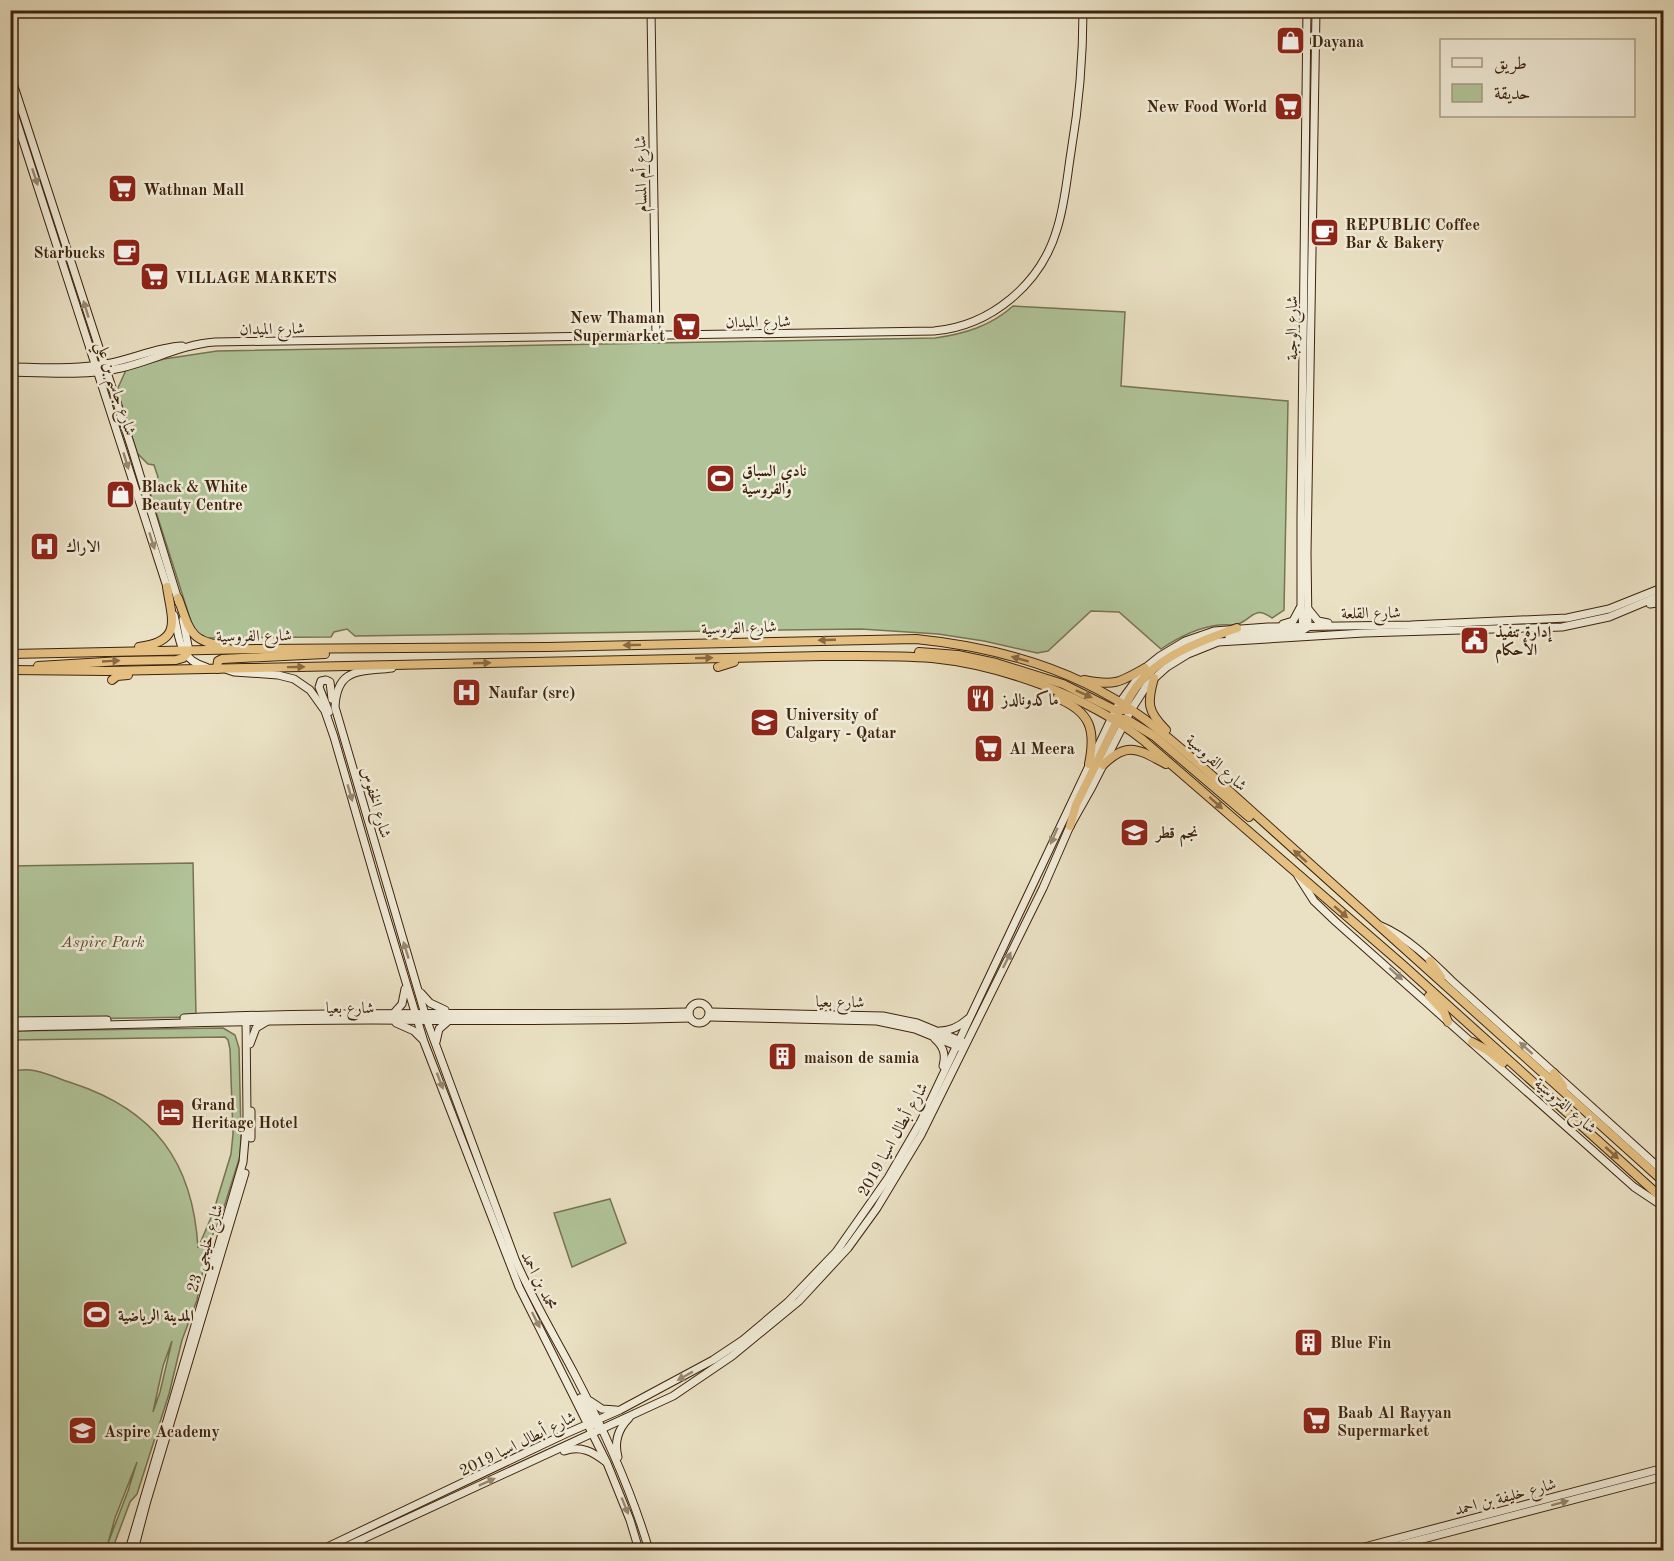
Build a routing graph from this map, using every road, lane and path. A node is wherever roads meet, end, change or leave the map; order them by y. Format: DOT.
graph roads {
  1 [pos="651,10"];
  2 [pos="1083,10"];
  3 [pos="1308,10"];
  4 [pos="1314,10"];
  5 [pos="10,74"];
  6 [pos="10,101"];
  7 [pos="656,336"];
  8 [pos="192,346"];
  9 [pos="90,352"];
  10 [pos="100,354"];
  11 [pos="128,359"];
  12 [pos="10,367"];
  13 [pos="105,368"];
  14 [pos="121,368"];
  15 [pos="96,369"];
  16 [pos="79,370"];
  17 [pos="10,372"];
  18 [pos="106,386"];
  19 [pos="167,586"];
  20 [pos="1664,587"];
  21 [pos="1664,594"];
  22 [pos="178,598"];
  23 [pos="1664,602"];
  24 [pos="1304,605"];
  25 [pos="1628,609"];
  26 [pos="1372,625"];
  27 [pos="1268,627"];
  28 [pos="1237,628"];
  29 [pos="1305,628"];
  30 [pos="1320,637"];
  31 [pos="184,641"];
  32 [pos="1218,642"];
  33 [pos="257,649"];
  34 [pos="366,649"];
  35 [pos="97,652"];
  36 [pos="186,653"];
  37 [pos="10,654"];
  38 [pos="822,656"];
  39 [pos="886,657"];
  40 [pos="956,662"];
  41 [pos="424,665"];
  42 [pos="718,667"];
  43 [pos="1145,668"];
  44 [pos="160,669"];
  45 [pos="218,669"];
  46 [pos="10,670"];
  47 [pos="1075,678"];
  48 [pos="1155,678"];
  49 [pos="112,680"];
  50 [pos="335,707"];
  51 [pos="1121,714"];
  52 [pos="334,737"];
  53 [pos="1089,764"];
  54 [pos="1103,765"];
  55 [pos="1173,765"];
  56 [pos="1207,771"];
  57 [pos="1070,826"];
  58 [pos="1270,829"];
  59 [pos="1297,873"];
  60 [pos="1375,923"];
  61 [pos="1430,961"];
  62 [pos="1408,970"];
  63 [pos="405,980"];
  64 [pos="415,984"];
  65 [pos="973,1012"];
  66 [pos="394,1013"];
  67 [pos="414,1013"];
  68 [pos="424,1013"];
  69 [pos="456,1013"];
  70 [pos="690,1015"];
  71 [pos="709,1015"];
  72 [pos="248,1019"];
  73 [pos="10,1021"];
  74 [pos="384,1021"];
  75 [pos="417,1021"];
  76 [pos="427,1021"];
  77 [pos="138,1022"];
  78 [pos="234,1022"];
  79 [pos="268,1022"];
  80 [pos="447,1022"];
  81 [pos="1448,1022"];
  82 [pos="91,1023"];
  83 [pos="1490,1026"];
  84 [pos="10,1027"];
  85 [pos="938,1031"];
  86 [pos="928,1034"];
  87 [pos="1472,1041"];
  88 [pos="424,1042"];
  89 [pos="248,1043"];
  90 [pos="436,1045"];
  91 [pos="961,1045"];
  92 [pos="1554,1073"];
  93 [pos="1540,1089"];
  94 [pos="921,1121"];
  95 [pos="1615,1140"];
  96 [pos="1664,1172"];
  97 [pos="1664,1182"];
  98 [pos="1664,1200"];
  99 [pos="1664,1207"];
  100 [pos="554,1356"];
  101 [pos="658,1390"];
  102 [pos="576,1399"];
  103 [pos="588,1400"];
  104 [pos="620,1410"];
  105 [pos="633,1415"];
  106 [pos="596,1426"];
  107 [pos="565,1434"];
  108 [pos="536,1460"];
  109 [pos="607,1463"];
  110 [pos="1664,1468"];
  111 [pos="622,1474"];
  112 [pos="1664,1476"];
  113 [pos="144,1503"];
  114 [pos="129,1551"];
  115 [pos="134,1551"];
  116 [pos="321,1551"];
  117 [pos="339,1551"];
  118 [pos="639,1551"];
  119 [pos="649,1551"];
  120 [pos="1353,1551"];
  121 [pos="1381,1551"];
  1 -- 7 [label="street, شارع أم المسام"];
  2 -- 7 [label="street, شارع الميدان"];
  3 -- 24 [label="street, شارع الوجبة"];
  4 -- 24 [label="street, شارع الوجبة"];
  10 -- 5 [label="street, شارع جاسم بن علي, one-way"];
  6 -- 9 [label="street, شارع جاسم بن علي, one-way"];
  7 -- 8 [label="street, شارع الميدان"];
  8 -- 11 [label="street, شارع الميدان"];
  8 -- 14 [label="street, شارع الميدان"];
  9 -- 15 [label="street, شارع جاسم بن علي"];
  9 -- 16 [label="street"];
  10 -- 11 [label="street"];
  10 -- 13 [label="street, شارع جاسم بن علي"];
  11 -- 13 [label="street, شارع الميدان"];
  12 -- 16 [label="street"];
  13 -- 14 [label="street, شارع الميدان"];
  13 -- 15 [label="street"];
  13 -- 18 [label="street, شارع جاسم بن علي"];
  14 -- 18 [label="street"];
  15 -- 16 [label="street"];
  15 -- 18 [label="street, شارع جاسم بن علي"];
  16 -- 17 [label="street"];
  16 -- 18 [label="street"];
  18 -- 19 [label="street, شارع جاسم بن علي, one-way"];
  18 -- 22 [label="street, شارع جاسم بن علي"];
  19 -- 31 [label="street, شارع جاسم بن علي"];
  19 -- 35 [label="highway"];
  20 -- 26 [label="street, شارع القلعة"];
  21 -- 25 [label="street, شارع القلعة"];
  22 -- 31 [label="street, شارع جاسم بن علي"];
  22 -- 33 [label="highway"];
  23 -- 25 [label="street"];
  24 -- 26 [label="street"];
  24 -- 27 [label="street"];
  24 -- 29 [label="street, شارع الوجبة"];
  25 -- 30 [label="street, شارع القلعة"];
  26 -- 29 [label="street, شارع القلعة"];
  26 -- 30 [label="street"];
  27 -- 28 [label="street, شارع القلعة"];
  27 -- 29 [label="street, شارع القلعة"];
  28 -- 43 [label="street, شارع القلعة"];
  28 -- 51 [label="highway"];
  29 -- 30 [label="street"];
  29 -- 32 [label="street"];
  30 -- 32 [label="street, شارع القلعة"];
  31 -- 36 [label="street, شارع جاسم بن علي"];
  32 -- 48 [label="street, شارع القلعة"];
  33 -- 34 [label="highway, شارع الفروسية"];
  33 -- 36 [label="highway, شارع الفروسية"];
  34 -- 45 [label="highway"];
  47 -- 34 [label="highway, شارع الفروسية, one-way"];
  35 -- 36 [label="highway, شارع الفروسية"];
  35 -- 37 [label="highway, شارع الفروسية"];
  36 -- 45 [label="street"];
  46 -- 36 [label="highway, one-way"];
  38 -- 39 [label="highway, شارع الفروسية"];
  41 -- 38 [label="highway, شارع الفروسية, one-way"];
  38 -- 42 [label="highway"];
  39 -- 40 [label="highway, شارع الفروسية"];
  39 -- 51 [label="highway, one-way"];
  40 -- 51 [label="highway, شارع الفروسية"];
  40 -- 53 [label="highway"];
  45 -- 41 [label="highway, شارع الفروسية, one-way"];
  41 -- 50 [label="street"];
  43 -- 47 [label="highway"];
  43 -- 51 [label="street, شارع القلعة"];
  44 -- 45 [label="highway, شارع الفروسية"];
  44 -- 46 [label="highway, شارع الفروسية"];
  44 -- 49 [label="highway"];
  45 -- 52 [label="street, شارع الخفوس"];
  47 -- 51 [label="highway, شارع الفروسية"];
  48 -- 51 [label="street, شارع القلعة"];
  48 -- 56 [label="highway"];
  50 -- 52 [label="street, شارع الخفوس"];
  64 -- 50 [label="street, شارع الخفوس, one-way"];
  51 -- 53 [label="street, شارع أبطال اسيا 2019"];
  51 -- 54 [label="street, شارع أبطال اسيا 2019"];
  51 -- 55 [label="highway, شارع الفروسية"];
  51 -- 56 [label="highway, شارع الفروسية"];
  51 -- 57 [label="highway"];
  51 -- 58 [label="highway"];
  52 -- 63 [label="street, شارع الخفوس, one-way"];
  53 -- 65 [label="street, شارع أبطال اسيا 2019, one-way"];
  54 -- 55 [label="highway"];
  54 -- 57 [label="street, شارع أبطال اسيا 2019"];
  55 -- 59 [label="highway, شارع الفروسية, one-way"];
  56 -- 58 [label="highway, شارع الفروسية"];
  91 -- 57 [label="street, شارع أبطال اسيا 2019, one-way"];
  60 -- 58 [label="highway, شارع الفروسية, one-way"];
  59 -- 62 [label="highway, شارع الفروسية, one-way"];
  59 -- 81 [label="street, شارع الفروسية, one-way"];
  60 -- 61 [label="street, شارع الفروسية"];
  60 -- 83 [label="highway, شارع الفروسية"];
  61 -- 83 [label="highway"];
  92 -- 61 [label="street, شارع الفروسية, one-way"];
  62 -- 81 [label="highway"];
  62 -- 93 [label="highway, شارع الفروسية"];
  63 -- 66 [label="street"];
  63 -- 67 [label="street, شارع الخفوس"];
  64 -- 68 [label="street, شارع الخفوس"];
  64 -- 69 [label="street"];
  65 -- 85 [label="street"];
  65 -- 91 [label="street, شارع أبطال اسيا 2019"];
  66 -- 67 [label="street, شارع بعيا"];
  66 -- 72 [label="street, شارع بعيا"];
  67 -- 68 [label="street, شارع بعيا"];
  67 -- 75 [label="street, محمد بن احمد"];
  68 -- 69 [label="street, شارع بعيا"];
  68 -- 76 [label="street, محمد بن احمد"];
  69 -- 70 [label="street, شارع بعيا"];
  70 -- 71 [label="street"];
  70 -- 71 [label="street"];
  70 -- 80 [label="street, شارع بعيا"];
  71 -- 85 [label="street, شارع بعيا"];
  71 -- 86 [label="street, شارع بعيا"];
  72 -- 77 [label="street, شارع بعيا"];
  72 -- 78 [label="street, شارع بعيا"];
  72 -- 79 [label="street, شارع بعيا"];
  72 -- 89 [label="street, شارع خليجي 23"];
  73 -- 82 [label="street, شارع بعيا"];
  74 -- 75 [label="street, شارع بعيا"];
  74 -- 79 [label="street, شارع بعيا"];
  74 -- 88 [label="street"];
  75 -- 76 [label="street, شارع بعيا"];
  75 -- 88 [label="street, محمد بن احمد"];
  76 -- 80 [label="street, شارع بعيا"];
  76 -- 90 [label="street, محمد بن احمد"];
  77 -- 78 [label="street, شارع بعيا"];
  77 -- 82 [label="street, شارع بعيا"];
  78 -- 89 [label="street"];
  79 -- 89 [label="street"];
  80 -- 90 [label="street"];
  81 -- 87 [label="street, شارع الفروسية"];
  82 -- 84 [label="street, شارع بعيا"];
  83 -- 95 [label="highway, شارع الفروسية"];
  85 -- 91 [label="street, شارع بعيا"];
  86 -- 91 [label="street, شارع بعيا"];
  86 -- 94 [label="street"];
  87 -- 93 [label="highway"];
  87 -- 99 [label="street, شارع الفروسية"];
  88 -- 100 [label="street, محمد بن احمد, one-way"];
  89 -- 113 [label="street, شارع خليجي 23"];
  90 -- 103 [label="street, محمد بن احمد"];
  91 -- 94 [label="street, شارع أبطال اسيا 2019"];
  91 -- 105 [label="street, شارع أبطال اسيا 2019"];
  92 -- 95 [label="highway"];
  92 -- 96 [label="street, شارع الفروسية"];
  93 -- 98 [label="highway, شارع الفروسية, one-way"];
  94 -- 101 [label="street, شارع أبطال اسيا 2019, one-way"];
  95 -- 97 [label="highway, شارع الفروسية"];
  100 -- 102 [label="street, محمد بن احمد"];
  100 -- 106 [label="street"];
  101 -- 104 [label="street, شارع أبطال اسيا 2019"];
  101 -- 106 [label="street"];
  102 -- 106 [label="street, محمد بن احمد"];
  102 -- 107 [label="street"];
  103 -- 104 [label="street"];
  103 -- 106 [label="street, محمد بن احمد"];
  104 -- 106 [label="street, شارع أبطال اسيا 2019"];
  105 -- 106 [label="street, شارع أبطال اسيا 2019"];
  105 -- 111 [label="street"];
  106 -- 107 [label="street, شارع أبطال اسيا 2019"];
  106 -- 108 [label="street, شارع أبطال اسيا 2019"];
  106 -- 109 [label="street, محمد بن احمد"];
  106 -- 111 [label="street, محمد بن احمد"];
  107 -- 116 [label="street, شارع أبطال اسيا 2019"];
  108 -- 109 [label="street"];
  117 -- 108 [label="street, شارع أبطال اسيا 2019, one-way"];
  109 -- 118 [label="street, محمد بن احمد, one-way"];
  110 -- 120 [label="street, شارع خليفة بن احمد"];
  111 -- 119 [label="street, محمد بن احمد"];
  121 -- 112 [label="street, شارع خليفة بن احمد, one-way"];
  113 -- 114 [label="street, شارع خليجي 23"];
  113 -- 115 [label="street, شارع خليجي 23"];
}
